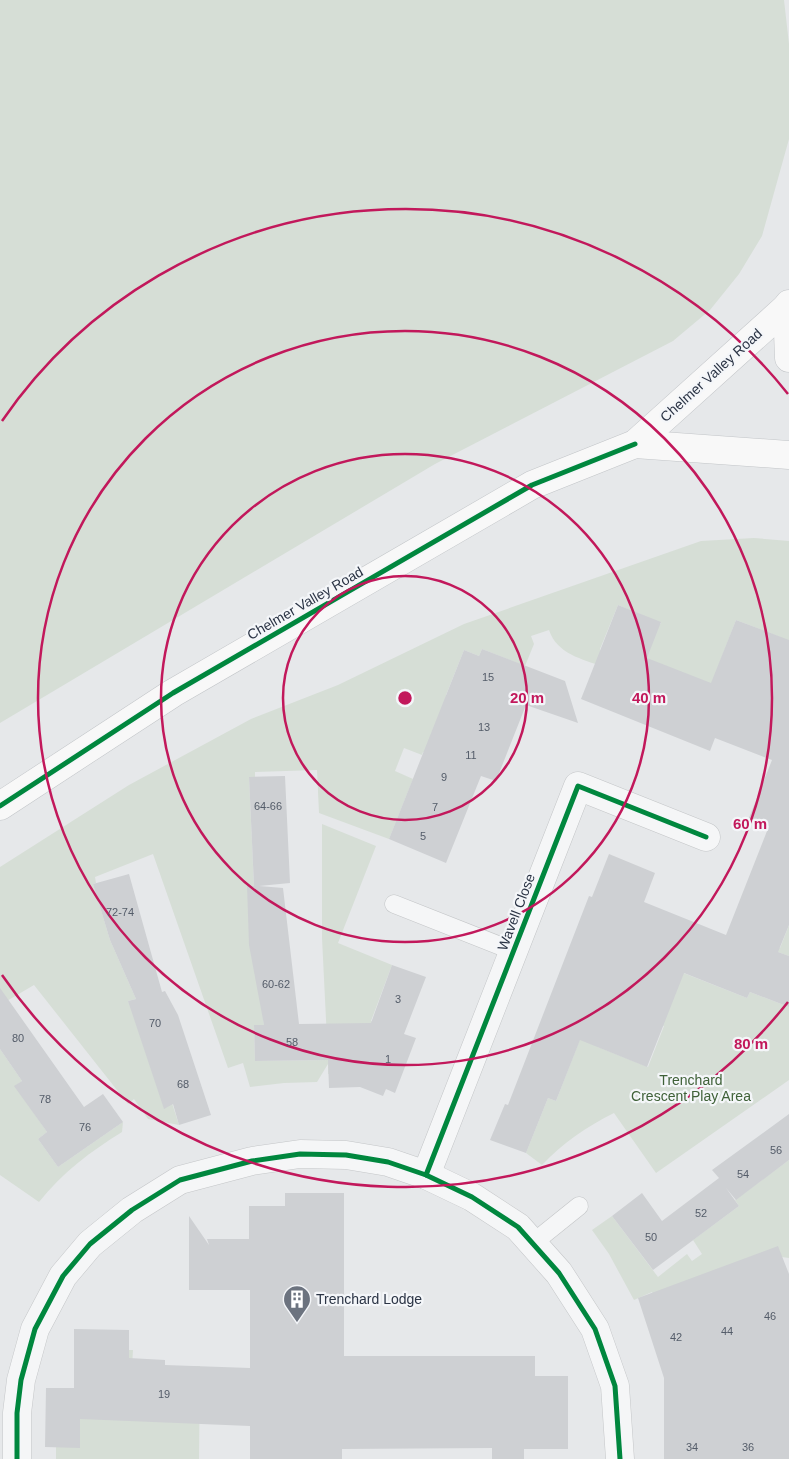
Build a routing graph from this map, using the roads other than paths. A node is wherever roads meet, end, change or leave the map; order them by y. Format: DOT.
graph roads {
  1 [pos="788,305"];
  2 [pos="789,358"];
  3 [pos="634,444"];
  4 [pos="789,455"];
  5 [pos="0,806"];
  6 [pos="706,837"];
  7 [pos="394,904"];
  8 [pos="514,951"];
  9 [pos="426,1175"];
  10 [pos="579,1206"];
  11 [pos="533,1243"];
  12 [pos="16,1459"];
  13 [pos="620,1459"];
  1 -- 2 [label="main road"];
  1 -- 3 [label="main road, Chelmer Valley Road"];
  3 -- 4 [label="main road, Chelmer Valley Road"];
  3 -- 5 [label="main road, Chelmer Valley Road"];
  6 -- 8 [label="street, Wavell Close"];
  7 -- 8 [label="lane"];
  8 -- 9 [label="street, Wavell Close"];
  9 -- 11 [label="street"];
  9 -- 12 [label="street"];
  10 -- 11 [label="lane"];
  11 -- 13 [label="street"];
}
